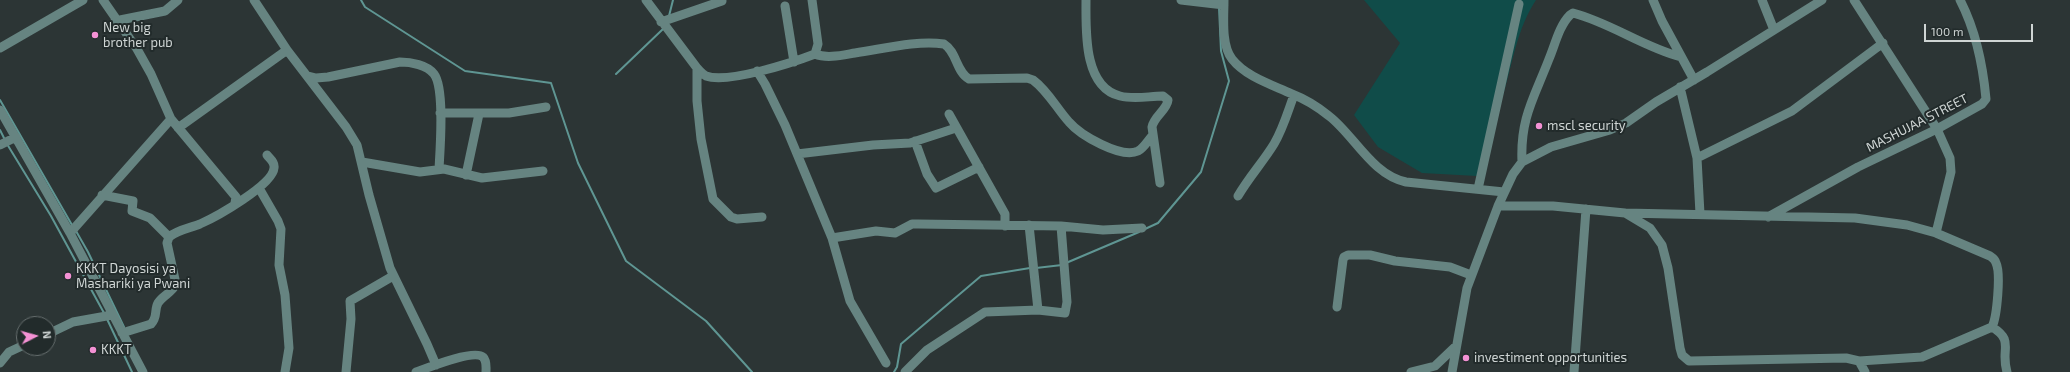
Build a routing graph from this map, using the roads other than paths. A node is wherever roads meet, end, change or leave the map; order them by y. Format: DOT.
graph roads {
  1 [pos="83,0"];
  2 [pos="102,0"];
  3 [pos="178,0"];
  4 [pos="254,0"];
  5 [pos="646,0"];
  6 [pos="812,0"];
  7 [pos="1086,0"];
  8 [pos="1181,0"];
  9 [pos="1653,0"];
  10 [pos="1762,0"];
  11 [pos="1822,0"];
  12 [pos="1854,0"];
  13 [pos="1960,0"];
  14 [pos="722,1"];
  15 [pos="1224,2"];
  16 [pos="1520,4"];
  17 [pos="785,6"];
  18 [pos="115,21"];
  19 [pos="661,22"];
  20 [pos="1774,30"];
  21 [pos="1883,43"];
  22 [pos="0,48"];
  23 [pos="287,50"];
  24 [pos="815,54"];
  25 [pos="1681,57"];
  26 [pos="794,62"];
  27 [pos="697,68"];
  28 [pos="757,71"];
  29 [pos="308,76"];
  30 [pos="1694,80"];
  31 [pos="1680,87"];
  32 [pos="1294,94"];
  33 [pos="546,107"];
  34 [pos="0,110"];
  35 [pos="440,113"];
  36 [pos="479,114"];
  37 [pos="949,114"];
  38 [pos="171,119"];
  39 [pos="178,128"];
  40 [pos="956,128"];
  41 [pos="1937,129"];
  42 [pos="1153,135"];
  43 [pos="16,137"];
  44 [pos="914,141"];
  45 [pos="0,145"];
  46 [pos="797,154"];
  47 [pos="267,155"];
  48 [pos="1697,158"];
  49 [pos="362,162"];
  50 [pos="1522,162"];
  51 [pos="979,168"];
  52 [pos="439,169"];
  53 [pos="543,171"];
  54 [pos="466,174"];
  55 [pos="1160,183"];
  56 [pos="259,188"];
  57 [pos="1478,189"];
  58 [pos="1504,192"];
  59 [pos="102,195"];
  60 [pos="1238,196"];
  61 [pos="235,203"];
  62 [pos="1498,206"];
  63 [pos="1586,209"];
  64 [pos="1625,213"];
  65 [pos="1700,214"];
  66 [pos="762,217"];
  67 [pos="1768,217"];
  68 [pos="1028,225"];
  69 [pos="1005,226"];
  70 [pos="1061,226"];
  71 [pos="1142,228"];
  72 [pos="70,233"];
  73 [pos="1936,233"];
  74 [pos="169,237"];
  75 [pos="832,238"];
  76 [pos="1471,275"];
  77 [pos="393,276"];
  78 [pos="1337,307"];
  79 [pos="1038,310"];
  80 [pos="112,315"];
  81 [pos="1992,327"];
  82 [pos="56,330"];
  83 [pos="122,333"];
  84 [pos="1456,346"];
  85 [pos="16,349"];
  86 [pos="1859,361"];
  87 [pos="0,363"];
  88 [pos="886,363"];
  89 [pos="436,365"];
  90 [pos="142,372"];
  91 [pos="285,372"];
  92 [pos="346,372"];
  93 [pos="416,372"];
  94 [pos="486,372"];
  95 [pos="905,372"];
  96 [pos="1411,372"];
  97 [pos="1452,372"];
  98 [pos="1574,372"];
  99 [pos="1865,372"];
  100 [pos="2007,372"];
  1 -- 22 [label="street"];
  2 -- 18 [label="street"];
  3 -- 18 [label="street"];
  4 -- 23 [label="street"];
  5 -- 19 [label="street"];
  6 -- 24 [label="street"];
  7 -- 42 [label="street"];
  8 -- 15 [label="street"];
  9 -- 25 [label="street"];
  10 -- 20 [label="street"];
  11 -- 20 [label="street"];
  12 -- 21 [label="street"];
  13 -- 41 [label="street, MASHUJAA STREET"];
  14 -- 19 [label="street"];
  15 -- 32 [label="street"];
  16 -- 57 [label="street"];
  17 -- 26 [label="street"];
  18 -- 38 [label="street"];
  19 -- 27 [label="street"];
  20 -- 30 [label="street"];
  21 -- 41 [label="street"];
  21 -- 48 [label="street"];
  23 -- 29 [label="street"];
  23 -- 39 [label="street"];
  24 -- 26 [label="street"];
  24 -- 42 [label="street"];
  25 -- 30 [label="street"];
  25 -- 50 [label="street"];
  26 -- 28 [label="street"];
  27 -- 28 [label="street"];
  27 -- 66 [label="street"];
  28 -- 46 [label="street"];
  29 -- 35 [label="street"];
  29 -- 49 [label="street"];
  30 -- 31 [label="street"];
  31 -- 48 [label="street"];
  31 -- 50 [label="street"];
  32 -- 57 [label="street"];
  32 -- 60 [label="street"];
  33 -- 36 [label="street"];
  34 -- 43 [label="street"];
  35 -- 36 [label="street"];
  35 -- 52 [label="street"];
  36 -- 54 [label="street"];
  37 -- 40 [label="street"];
  38 -- 39 [label="street"];
  38 -- 59 [label="street"];
  39 -- 61 [label="street"];
  40 -- 44 [label="street"];
  40 -- 51 [label="street"];
  41 -- 67 [label="street, MASHUJAA STREET"];
  41 -- 73 [label="street"];
  42 -- 55 [label="street"];
  43 -- 45 [label="street"];
  43 -- 72 [label="street"];
  44 -- 46 [label="street"];
  44 -- 51 [label="street"];
  46 -- 75 [label="street"];
  47 -- 56 [label="street"];
  48 -- 65 [label="street"];
  49 -- 52 [label="street"];
  49 -- 77 [label="street"];
  50 -- 58 [label="street"];
  51 -- 69 [label="street"];
  52 -- 54 [label="street"];
  53 -- 54 [label="street"];
  56 -- 61 [label="street"];
  56 -- 91 [label="street"];
  57 -- 58 [label="street"];
  58 -- 62 [label="street"];
  59 -- 72 [label="street"];
  59 -- 74 [label="street"];
  61 -- 74 [label="street"];
  62 -- 63 [label="street"];
  62 -- 76 [label="street"];
  63 -- 64 [label="street"];
  63 -- 98 [label="street"];
  64 -- 65 [label="street"];
  64 -- 86 [label="street"];
  65 -- 67 [label="street"];
  67 -- 73 [label="street"];
  68 -- 69 [label="street"];
  68 -- 70 [label="street"];
  68 -- 79 [label="street"];
  69 -- 75 [label="street"];
  70 -- 71 [label="street"];
  70 -- 79 [label="street"];
  72 -- 80 [label="street"];
  73 -- 81 [label="street"];
  74 -- 83 [label="street"];
  75 -- 88 [label="street"];
  76 -- 78 [label="street"];
  76 -- 84 [label="street"];
  77 -- 89 [label="street"];
  77 -- 92 [label="street"];
  79 -- 95 [label="street"];
  80 -- 82 [label="street"];
  80 -- 83 [label="street"];
  81 -- 86 [label="street"];
  81 -- 100 [label="street"];
  83 -- 90 [label="street"];
  84 -- 96 [label="street"];
  84 -- 97 [label="street"];
  85 -- 87 [label="street"];
  86 -- 99 [label="street"];
  89 -- 93 [label="street"];
  89 -- 94 [label="street"];
}
